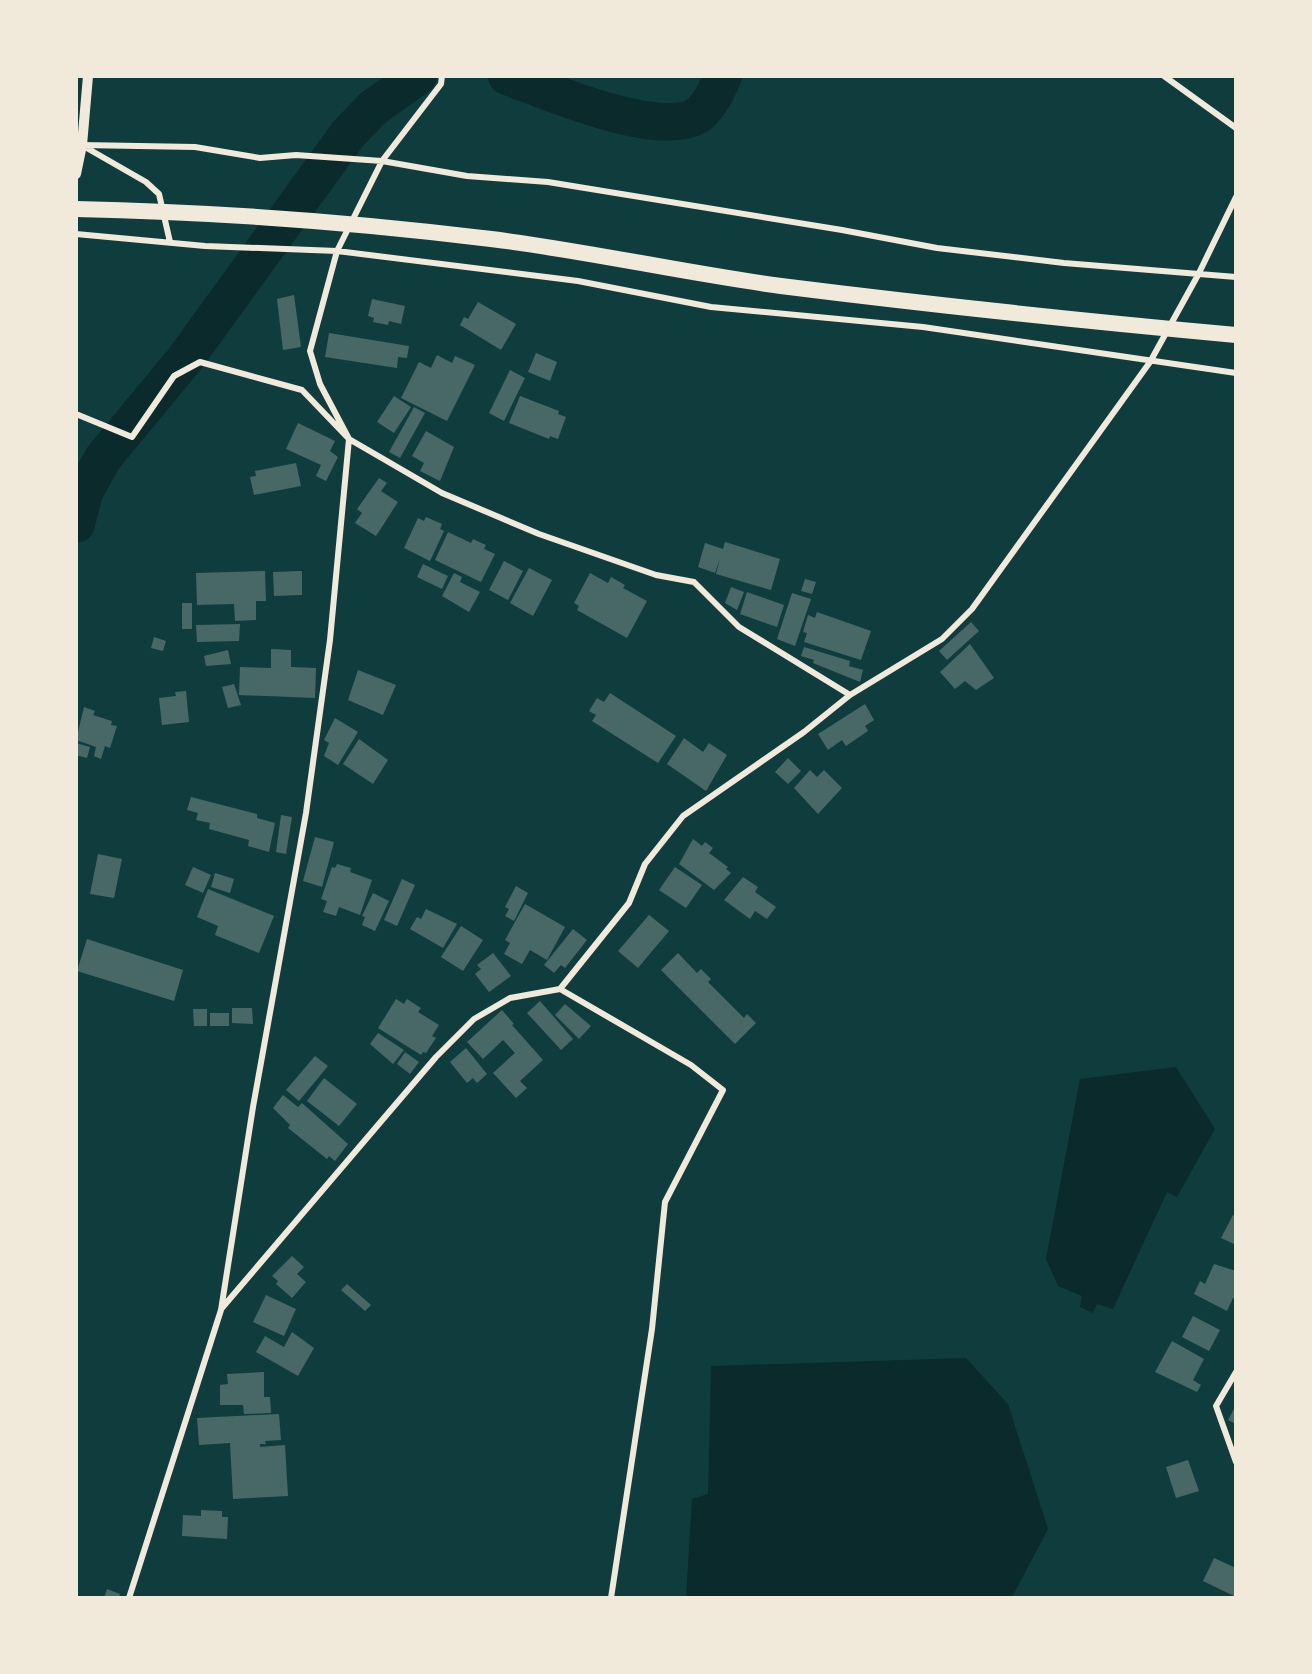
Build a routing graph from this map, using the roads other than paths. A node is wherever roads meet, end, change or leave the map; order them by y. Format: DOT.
graph roads {
  1 [pos="88,76"];
  2 [pos="1164,76"];
  3 [pos="441,80"];
  4 [pos="1236,128"];
  5 [pos="79,145"];
  6 [pos="382,161"];
  7 [pos="76,174"];
  8 [pos="1236,197"];
  9 [pos="76,209"];
  10 [pos="76,234"];
  11 [pos="170,243"];
  12 [pos="337,252"];
  13 [pos="1198,275"];
  14 [pos="1236,277"];
  15 [pos="1236,335"];
  16 [pos="1150,362"];
  17 [pos="1236,373"];
  18 [pos="76,414"];
  19 [pos="349,439"];
  20 [pos="850,695"];
  21 [pos="560,989"];
  22 [pos="220,1310"];
  23 [pos="1236,1372"];
  24 [pos="1236,1462"];
  25 [pos="129,1598"];
  26 [pos="611,1598"];
  1 -- 5 [label="street"];
  2 -- 4 [label="street"];
  3 -- 6 [label="street"];
  5 -- 6 [label="street"];
  5 -- 7 [label="street"];
  5 -- 11 [label="street"];
  6 -- 12 [label="street"];
  6 -- 13 [label="street"];
  8 -- 13 [label="street"];
  9 -- 15 [label="highway"];
  10 -- 11 [label="street"];
  11 -- 12 [label="street"];
  12 -- 16 [label="street"];
  12 -- 19 [label="street"];
  13 -- 14 [label="street"];
  13 -- 16 [label="street"];
  16 -- 17 [label="street"];
  16 -- 20 [label="street"];
  18 -- 19 [label="street"];
  19 -- 20 [label="street"];
  19 -- 22 [label="street"];
  20 -- 21 [label="street"];
  21 -- 22 [label="street"];
  21 -- 26 [label="street"];
  22 -- 25 [label="street"];
  23 -- 24 [label="street"];
}
